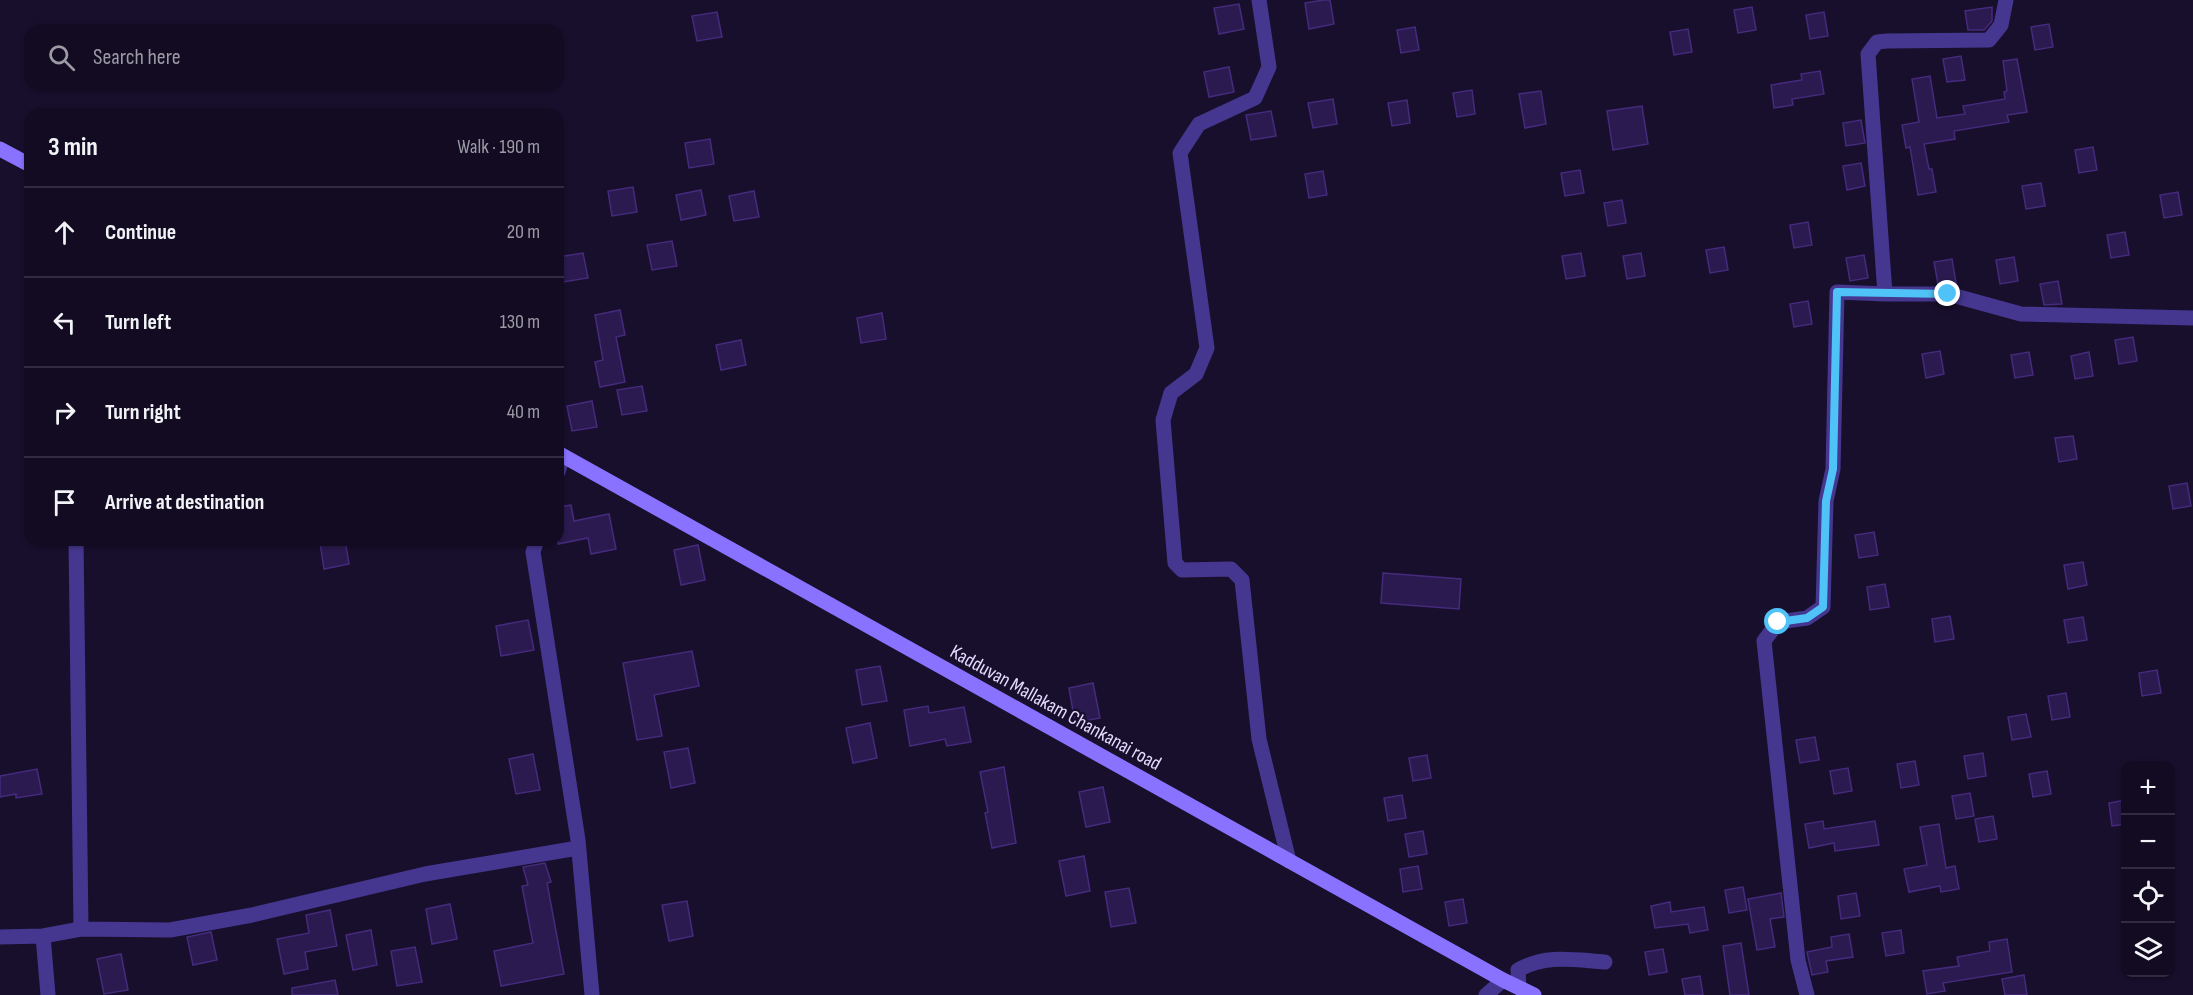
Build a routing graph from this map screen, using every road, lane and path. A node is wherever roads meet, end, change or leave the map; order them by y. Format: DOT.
graph roads {
  1 [pos="1259,0"];
  2 [pos="2006,0"];
  3 [pos="0,149"];
  4 [pos="24,162"];
  5 [pos="1885,294"];
  6 [pos="2193,318"];
  7 [pos="564,456"];
  8 [pos="76,546"];
  9 [pos="535,546"];
  10 [pos="578,848"];
  11 [pos="1289,861"];
  12 [pos="81,929"];
  13 [pos="43,936"];
  14 [pos="0,937"];
  15 [pos="1605,962"];
  16 [pos="1503,980"];
  17 [pos="1519,987"];
  18 [pos="48,995"];
  19 [pos="592,995"];
  20 [pos="1486,995"];
  21 [pos="1534,995"];
  22 [pos="1807,995"];
  1 -- 11 [label="street"];
  2 -- 5 [label="street"];
  3 -- 4 [label="main road"];
  5 -- 6 [label="street"];
  5 -- 22 [label="street"];
  7 -- 11 [label="main road, Kadduvan Mallakam Chankanai road"];
  8 -- 12 [label="street"];
  9 -- 10 [label="street"];
  10 -- 12 [label="street"];
  10 -- 19 [label="street"];
  11 -- 16 [label="main road, Kadduvan Mallakam Chankanai road"];
  12 -- 13 [label="street"];
  13 -- 14 [label="street"];
  13 -- 18 [label="street"];
  15 -- 17 [label="street"];
  16 -- 17 [label="main road, Kadduvan Mallakam Chankanai road"];
  16 -- 20 [label="street"];
  17 -- 21 [label="main road, Kadduvan Mallakam Chankanai road"];
}
